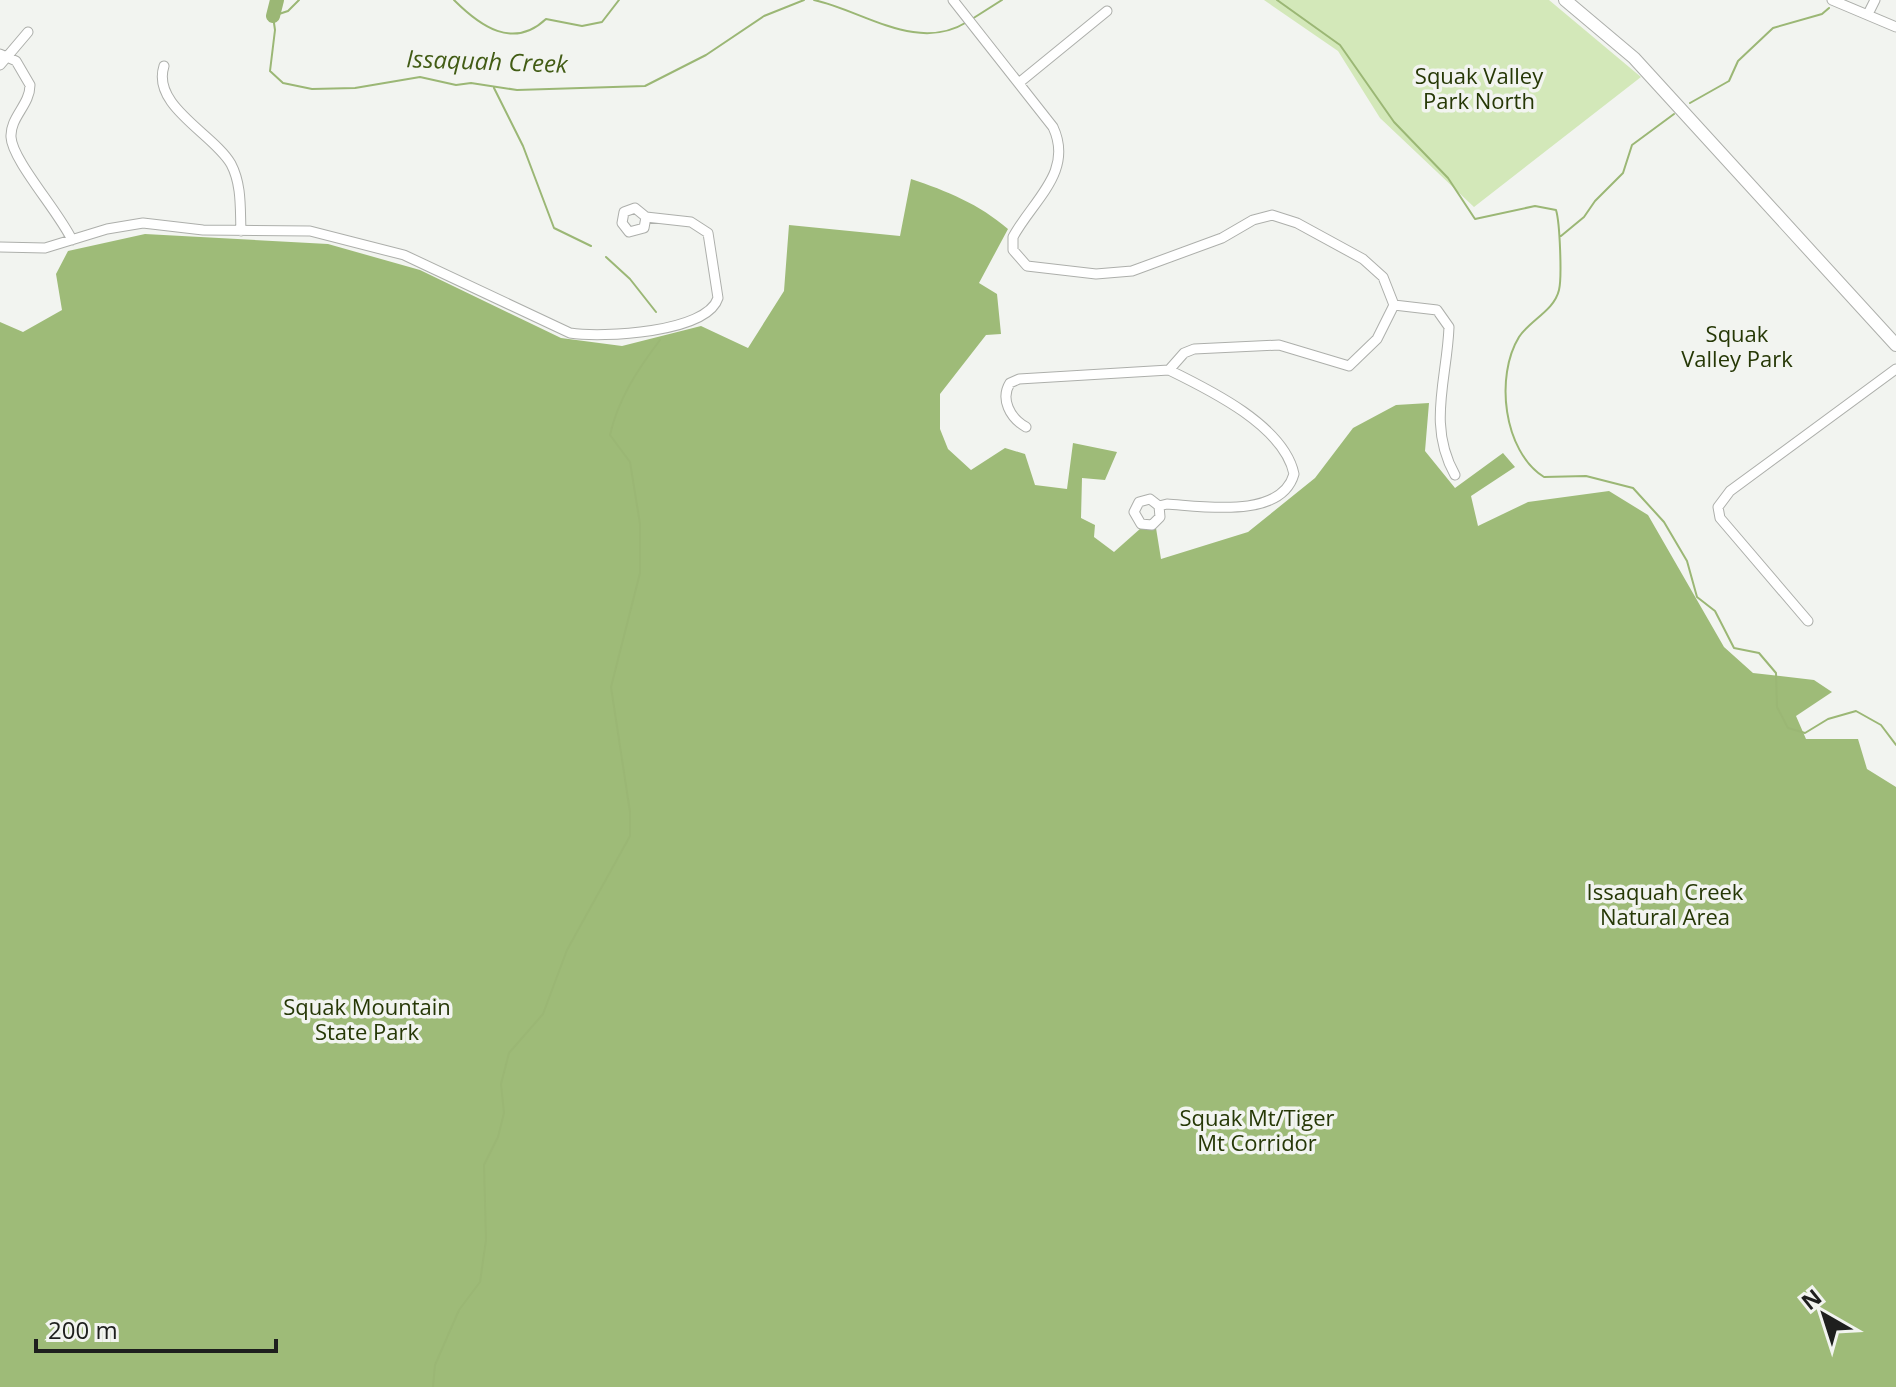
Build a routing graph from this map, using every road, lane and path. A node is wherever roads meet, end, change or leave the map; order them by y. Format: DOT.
graph roads {
  1 [pos="953,0"];
  2 [pos="1565,0"];
  3 [pos="1832,0"];
  4 [pos="1875,0"];
  5 [pos="1107,11"];
  6 [pos="1868,14"];
  7 [pos="1896,27"];
  8 [pos="28,32"];
  9 [pos="5,56"];
  10 [pos="0,65"];
  11 [pos="164,66"];
  12 [pos="1020,82"];
  13 [pos="646,217"];
  14 [pos="241,231"];
  15 [pos="72,240"];
  16 [pos="0,247"];
  17 [pos="1394,305"];
  18 [pos="1896,345"];
  19 [pos="1896,369"];
  20 [pos="1169,370"];
  21 [pos="1026,427"];
  22 [pos="1455,475"];
  23 [pos="1159,506"];
  24 [pos="1808,621"];
  1 -- 12 [label="street"];
  2 -- 18 [label="main road"];
  3 -- 6 [label="street"];
  4 -- 6 [label="street"];
  5 -- 12 [label="street"];
  6 -- 7 [label="street"];
  8 -- 9 [label="street"];
  9 -- 10 [label="street"];
  9 -- 15 [label="street"];
  11 -- 14 [label="street"];
  12 -- 17 [label="street"];
  13 -- 14 [label="street"];
  14 -- 15 [label="street"];
  15 -- 16 [label="street"];
  17 -- 20 [label="street"];
  17 -- 22 [label="street"];
  19 -- 24 [label="street"];
  20 -- 21 [label="street"];
  20 -- 23 [label="street"];
}
